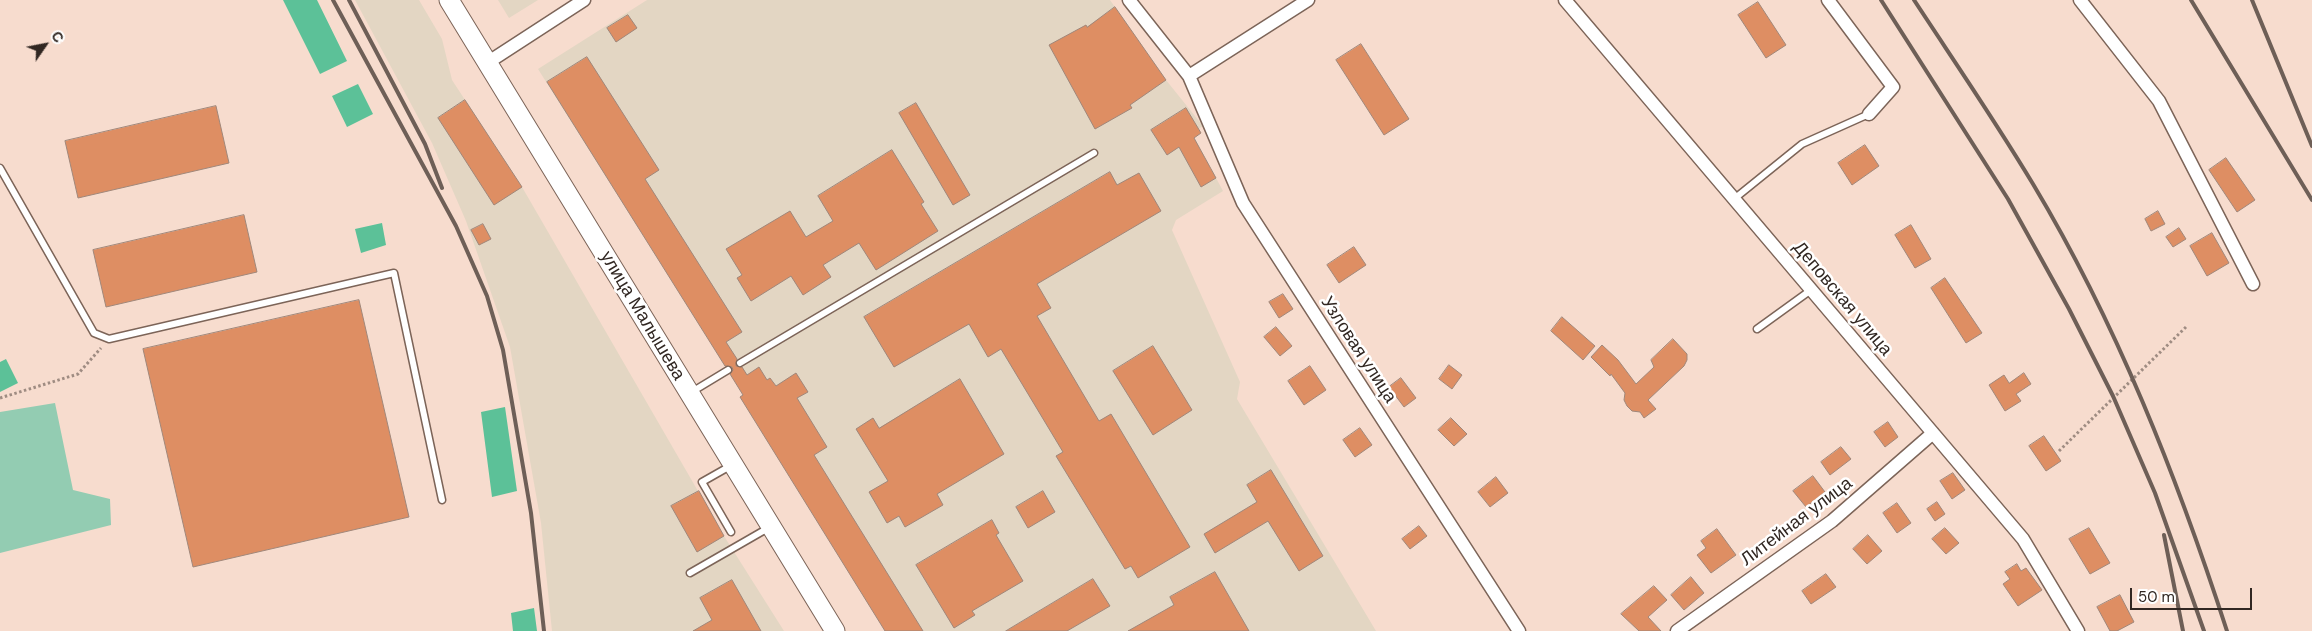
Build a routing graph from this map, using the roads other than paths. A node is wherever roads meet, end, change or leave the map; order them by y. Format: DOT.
graph roads {
  1 [pos="449,0"];
  2 [pos="584,0"];
  3 [pos="1129,0"];
  4 [pos="1308,0"];
  5 [pos="1565,0"];
  6 [pos="1828,0"];
  7 [pos="2080,0"];
  8 [pos="487,63"];
  9 [pos="1189,76"];
  10 [pos="1870,114"];
  11 [pos="1094,153"];
  12 [pos="0,168"];
  13 [pos="1734,200"];
  14 [pos="2253,284"];
  15 [pos="1811,290"];
  16 [pos="1757,329"];
  17 [pos="740,363"];
  18 [pos="728,370"];
  19 [pos="689,393"];
  20 [pos="1933,433"];
  21 [pos="733,464"];
  22 [pos="442,500"];
  23 [pos="771,526"];
  24 [pos="731,532"];
  25 [pos="690,573"];
  26 [pos="835,631"];
  27 [pos="1519,631"];
  28 [pos="1677,631"];
  29 [pos="2078,631"];
  1 -- 8 [label="street, улица Малышева"];
  2 -- 8 [label="street"];
  3 -- 9 [label="street, Узловая улица"];
  4 -- 9 [label="street"];
  5 -- 13 [label="street, Деповская улица"];
  6 -- 10 [label="street"];
  7 -- 14 [label="street"];
  8 -- 19 [label="street, улица Малышева"];
  9 -- 27 [label="street, Узловая улица"];
  10 -- 13 [label="lane"];
  11 -- 17 [label="lane"];
  12 -- 22 [label="lane"];
  13 -- 15 [label="street, Деповская улица"];
  15 -- 16 [label="lane"];
  15 -- 20 [label="street, Деповская улица"];
  18 -- 19 [label="lane"];
  19 -- 21 [label="street, улица Малышева"];
  20 -- 28 [label="street, Литейная улица"];
  20 -- 29 [label="street, Деповская улица"];
  21 -- 23 [label="street, улица Малышева"];
  21 -- 24 [label="lane"];
  23 -- 25 [label="lane"];
  23 -- 26 [label="street, улица Малышева"];
}
